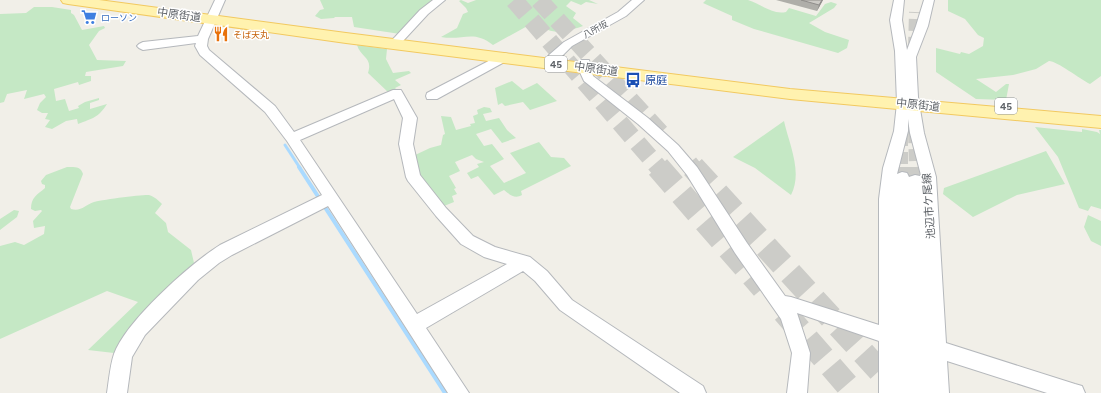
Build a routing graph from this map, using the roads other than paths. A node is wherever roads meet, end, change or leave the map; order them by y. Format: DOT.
graph roads {
  1 [pos="68,0"];
  2 [pos="131,0"];
  3 [pos="440,0"];
  4 [pos="639,0"];
  5 [pos="899,0"];
  6 [pos="919,0"];
  7 [pos="929,0"];
  8 [pos="910,8"];
  9 [pos="215,10"];
  10 [pos="896,20"];
  11 [pos="922,26"];
  12 [pos="399,38"];
  13 [pos="202,39"];
  14 [pos="143,46"];
  15 [pos="504,58"];
  16 [pos="553,58"];
  17 [pos="584,65"];
  18 [pos="432,96"];
  19 [pos="908,100"];
  20 [pos="1101,115"];
  21 [pos="1101,122"];
  22 [pos="292,138"];
  23 [pos="909,175"];
  24 [pos="330,198"];
  25 [pos="524,262"];
  26 [pos="779,303"];
  27 [pos="415,325"];
  28 [pos="889,336"];
  29 [pos="937,349"];
  30 [pos="1044,388"];
  31 [pos="118,393"];
  32 [pos="459,393"];
  33 [pos="696,393"];
  34 [pos="797,393"];
  35 [pos="889,393"];
  36 [pos="903,393"];
  37 [pos="922,393"];
  38 [pos="939,393"];
  39 [pos="1075,393"];
  1 -- 9 [label="main road, 中原街道 / 45"];
  2 -- 9 [label="main road, 中原街道 / 45"];
  3 -- 12 [label="street"];
  4 -- 16 [label="street, 八所坂"];
  5 -- 10 [label="street, 池辺市ケ尾線"];
  6 -- 8 [label="street"];
  7 -- 11 [label="street, 池辺市ケ尾線"];
  9 -- 12 [label="main road, 中原街道 / 45"];
  9 -- 13 [label="street"];
  9 -- 15 [label="main road, 中原街道 / 45"];
  10 -- 11 [label="street"];
  10 -- 19 [label="street, 池辺市ケ尾線"];
  11 -- 19 [label="street, 池辺市ケ尾線"];
  12 -- 16 [label="main road, 中原街道 / 45"];
  13 -- 14 [label="street"];
  13 -- 22 [label="street"];
  15 -- 17 [label="main road, 中原街道 / 45"];
  15 -- 18 [label="street"];
  16 -- 17 [label="main road, 中原街道 / 45"];
  17 -- 19 [label="main road, 中原街道 / 45"];
  17 -- 26 [label="street"];
  19 -- 20 [label="main road, 中原街道 / 45"];
  19 -- 21 [label="main road, 中原街道 / 45"];
  19 -- 23 [label="street, 池辺市ケ尾線"];
  19 -- 23 [label="street, 池辺市ケ尾線"];
  22 -- 24 [label="street"];
  22 -- 25 [label="street"];
  23 -- 28 [label="street, 池辺市ケ尾線"];
  23 -- 29 [label="street, 池辺市ケ尾線"];
  23 -- 36 [label="street, 池辺市ケ尾線"];
  23 -- 37 [label="street, 池辺市ケ尾線"];
  24 -- 27 [label="street"];
  24 -- 31 [label="street"];
  25 -- 27 [label="street"];
  25 -- 33 [label="street"];
  26 -- 28 [label="street"];
  26 -- 34 [label="street"];
  27 -- 32 [label="street"];
  28 -- 35 [label="street, 池辺市ケ尾線"];
  29 -- 30 [label="street"];
  29 -- 38 [label="street, 池辺市ケ尾線"];
  30 -- 39 [label="street"];
}
